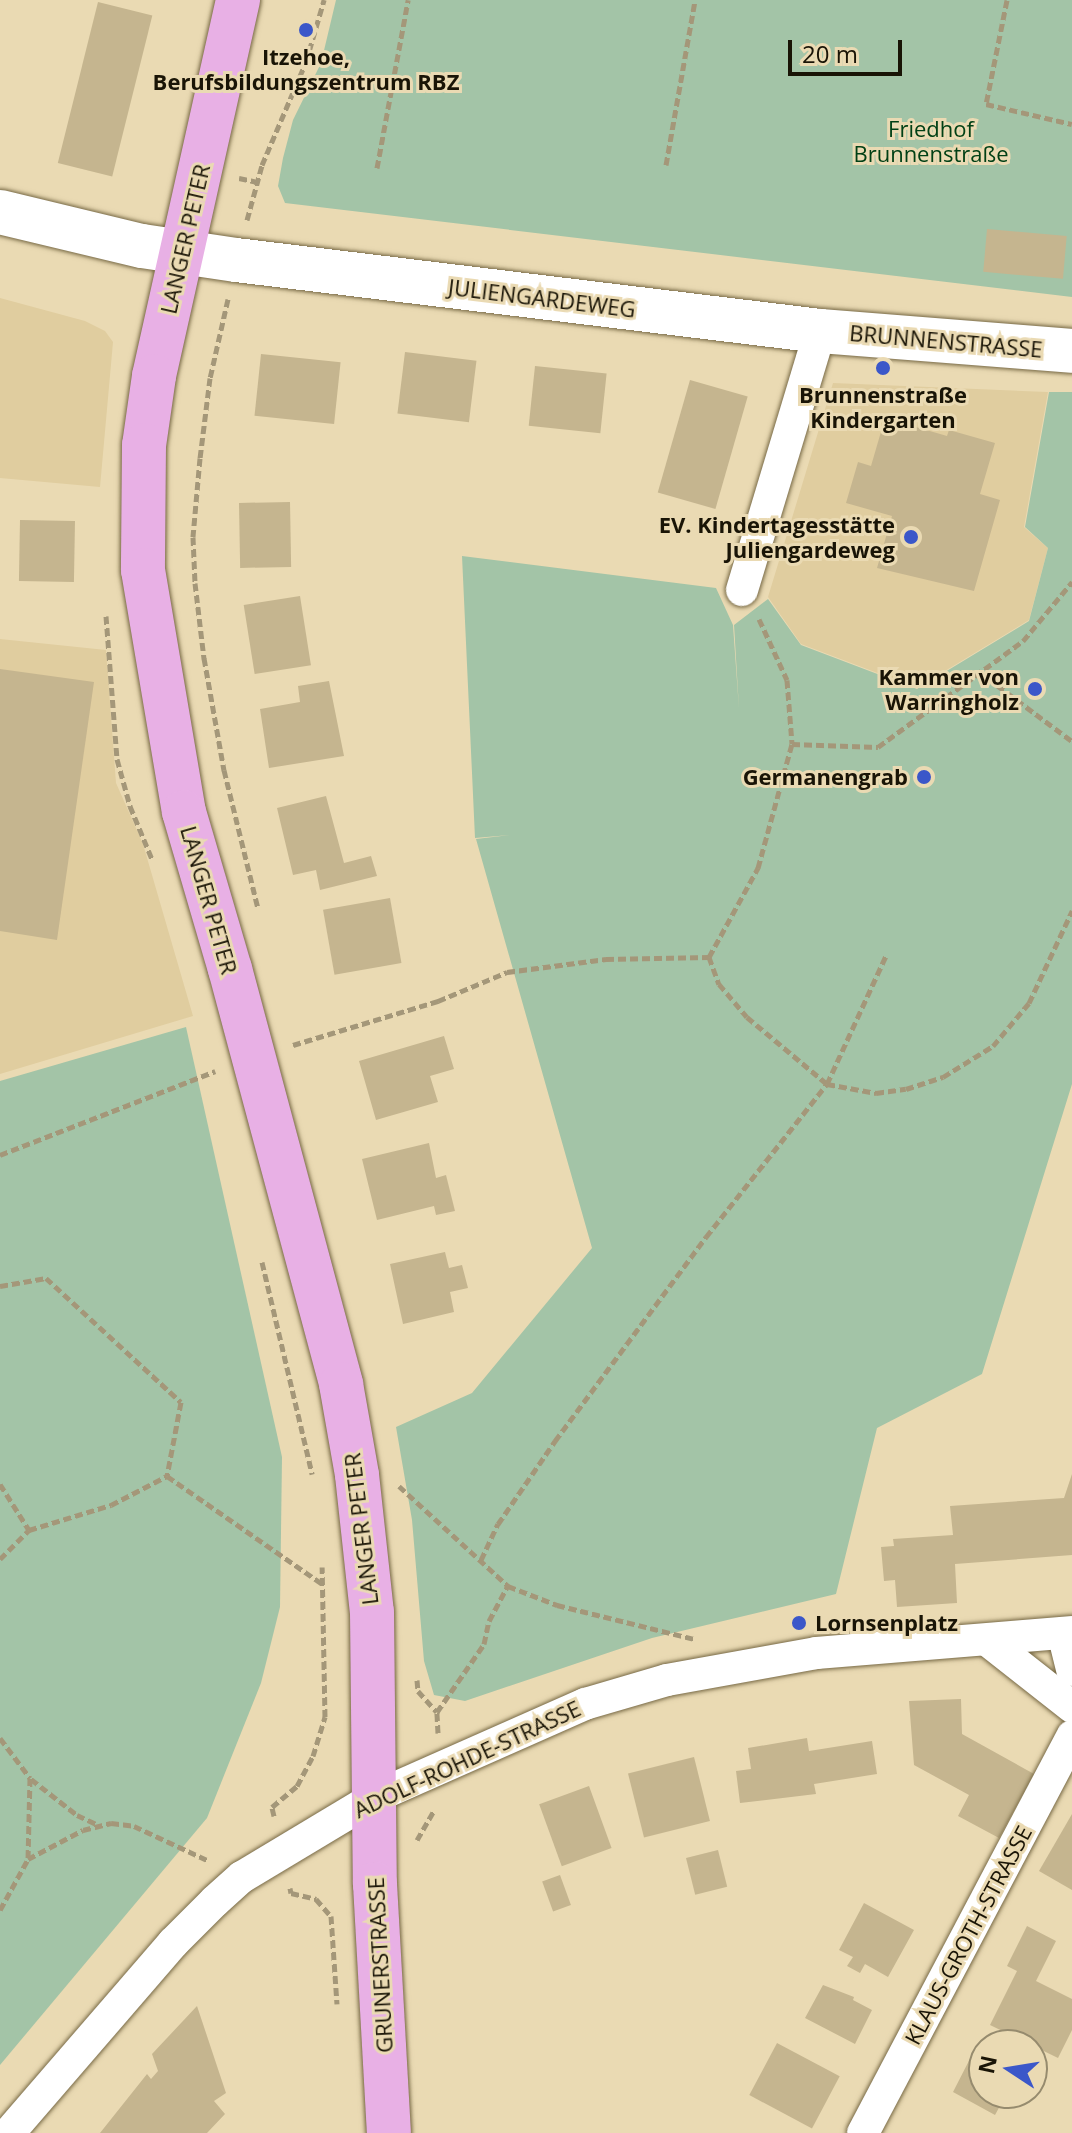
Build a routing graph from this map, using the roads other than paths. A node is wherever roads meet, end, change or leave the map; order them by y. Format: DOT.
graph roads {
  1 [pos="238,0"];
  2 [pos="0,212"];
  3 [pos="181,252"];
  4 [pos="820,331"];
  5 [pos="1072,351"];
  6 [pos="742,590"];
  7 [pos="1068,1633"];
  8 [pos="987,1640"];
  9 [pos="1072,1670"];
  10 [pos="1072,1707"];
  11 [pos="1072,1736"];
  12 [pos="375,1797"];
  13 [pos="9,2133"];
  14 [pos="389,2133"];
  15 [pos="863,2133"];
  1 -- 3 [label="main road, LANGER PETER"];
  2 -- 3 [label="street, JULIENGARDEWEG"];
  3 -- 4 [label="street, JULIENGARDEWEG"];
  3 -- 12 [label="main road, LANGER PETER"];
  4 -- 5 [label="street, BRUNNENSTRASSE"];
  4 -- 6 [label="street"];
  7 -- 8 [label="street"];
  7 -- 9 [label="street"];
  8 -- 10 [label="street"];
  8 -- 12 [label="street, ADOLF-ROHDE-STRASSE"];
  11 -- 15 [label="street, KLAUS-GROTH-STRASSE"];
  12 -- 13 [label="street, ADOLF-ROHDE-STRASSE"];
  12 -- 14 [label="main road, GRUNERSTRASSE"];
}
